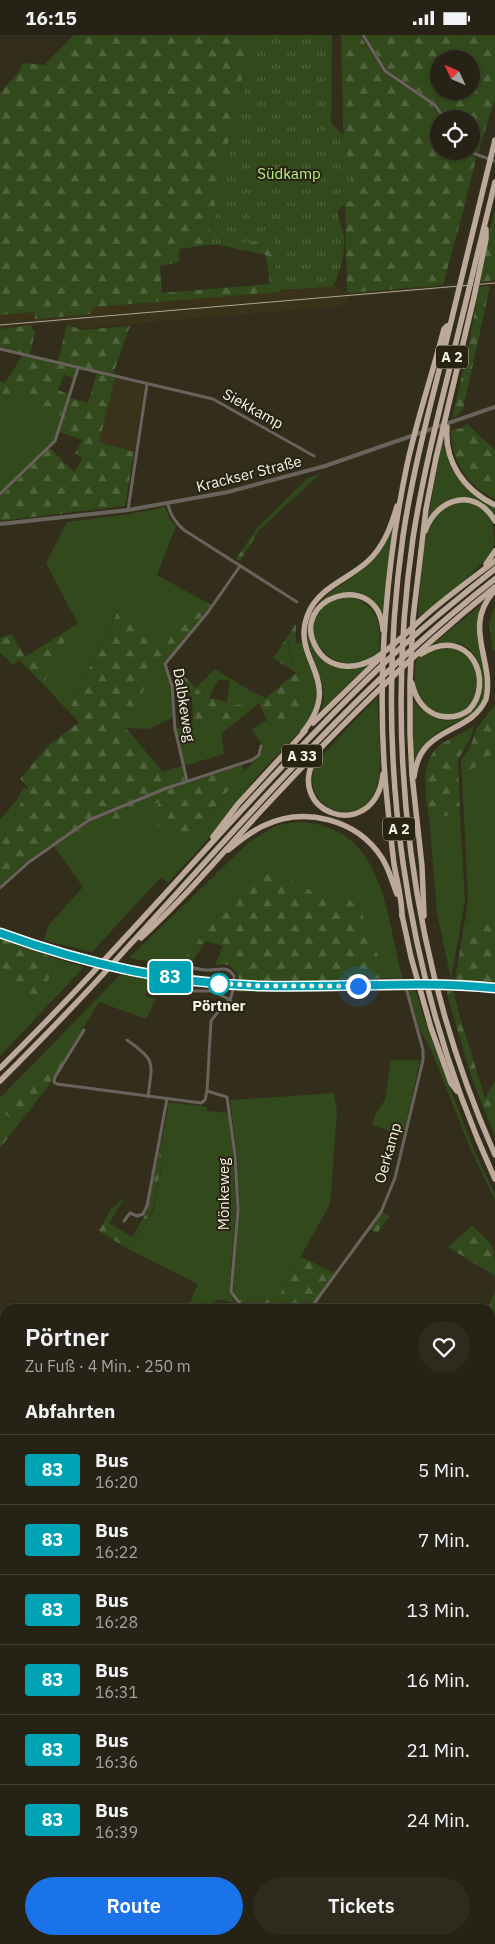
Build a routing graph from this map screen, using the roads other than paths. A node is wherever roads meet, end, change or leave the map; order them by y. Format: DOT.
graph roads {
  1 [pos="362,35"];
  2 [pos="439,110"];
  3 [pos="495,140"];
  4 [pos="480,156"];
  5 [pos="495,161"];
  6 [pos="495,182"];
  7 [pos="474,278"];
  8 [pos="450,322"];
  9 [pos="0,349"];
  10 [pos="78,367"];
  11 [pos="147,384"];
  12 [pos="495,407"];
  13 [pos="444,434"];
  14 [pos="314,456"];
  15 [pos="407,465"];
  16 [pos="0,494"];
  17 [pos="168,504"];
  18 [pos="495,505"];
  19 [pos="128,510"];
  20 [pos="495,521"];
  21 [pos="0,525"];
  22 [pos="422,543"];
  23 [pos="495,551"];
  24 [pos="495,561"];
  25 [pos="240,566"];
  26 [pos="495,569"];
  27 [pos="472,578"];
  28 [pos="495,579"];
  29 [pos="495,589"];
  30 [pos="297,602"];
  31 [pos="396,639"];
  32 [pos="385,642"];
  33 [pos="400,673"];
  34 [pos="410,675"];
  35 [pos="303,733"];
  36 [pos="324,745"];
  37 [pos="261,746"];
  38 [pos="384,762"];
  39 [pos="187,781"];
  40 [pos="414,787"];
  41 [pos="197,859"];
  42 [pos="207,869"];
  43 [pos="0,888"];
  44 [pos="402,916"];
  45 [pos="424,931"];
  46 [pos="0,933"];
  47 [pos="126,950"];
  48 [pos="185,966"];
  49 [pos="405,984"];
  50 [pos="234,985"];
  51 [pos="495,988"];
  52 [pos="152,990"];
  53 [pos="231,1000"];
  54 [pos="84,1030"];
  55 [pos="127,1040"];
  56 [pos="0,1068"];
  57 [pos="0,1081"];
  58 [pos="207,1091"];
  59 [pos="148,1097"];
  60 [pos="167,1099"];
  61 [pos="462,1099"];
  62 [pos="495,1155"];
  63 [pos="495,1179"];
  64 [pos="124,1221"];
  65 [pos="240,1304"];
  66 [pos="314,1304"];
  1 -- 2 [label="street"];
  3 -- 8 [label="highway, A 2"];
  4 -- 5 [label="street"];
  6 -- 7 [label="highway, A 2"];
  7 -- 13 [label="highway"];
  7 -- 33 [label="highway, A 2"];
  8 -- 15 [label="highway"];
  8 -- 31 [label="highway, A 2"];
  9 -- 10 [label="street, Siekkamp"];
  10 -- 11 [label="street, Siekkamp"];
  10 -- 16 [label="street"];
  11 -- 14 [label="street, Siekkamp"];
  11 -- 19 [label="street"];
  12 -- 17 [label="street, Krackser Straße"];
  13 -- 18 [label="highway"];
  13 -- 22 [label="highway"];
  15 -- 32 [label="highway"];
  15 -- 35 [label="highway"];
  17 -- 19 [label="street, Krackser Straße"];
  17 -- 25 [label="street"];
  19 -- 21 [label="street, Krackser Straße"];
  20 -- 22 [label="highway"];
  22 -- 34 [label="highway"];
  23 -- 27 [label="highway"];
  24 -- 27 [label="highway"];
  25 -- 30 [label="street"];
  25 -- 39 [label="street, Dalbkeweg"];
  26 -- 41 [label="highway, A 33"];
  27 -- 31 [label="highway"];
  28 -- 47 [label="highway, A 33"];
  29 -- 33 [label="highway"];
  29 -- 40 [label="highway"];
  31 -- 32 [label="highway"];
  31 -- 35 [label="highway"];
  31 -- 61 [label="highway, A 2"];
  32 -- 38 [label="highway"];
  33 -- 34 [label="highway"];
  33 -- 36 [label="highway"];
  33 -- 45 [label="highway, A 2"];
  34 -- 40 [label="highway"];
  35 -- 41 [label="highway"];
  36 -- 38 [label="highway"];
  36 -- 42 [label="highway"];
  37 -- 39 [label="street"];
  38 -- 44 [label="highway"];
  39 -- 43 [label="street"];
  40 -- 45 [label="highway"];
  41 -- 56 [label="highway, A 33"];
  42 -- 44 [label="highway"];
  42 -- 47 [label="highway"];
  44 -- 61 [label="highway"];
  45 -- 62 [label="highway, A 2"];
  46 -- 50 [label="street"];
  47 -- 57 [label="highway, A 33"];
  48 -- 50 [label="street"];
  49 -- 50 [label="street"];
  49 -- 51 [label="street"];
  49 -- 66 [label="street, Oerkamp"];
  50 -- 53 [label="street"];
  52 -- 53 [label="street"];
  53 -- 58 [label="street"];
  54 -- 59 [label="street"];
  55 -- 59 [label="street"];
  58 -- 60 [label="street"];
  58 -- 65 [label="street, Mönkeweg"];
  59 -- 60 [label="street"];
  60 -- 64 [label="street"];
  61 -- 63 [label="highway, A 2"];
}
